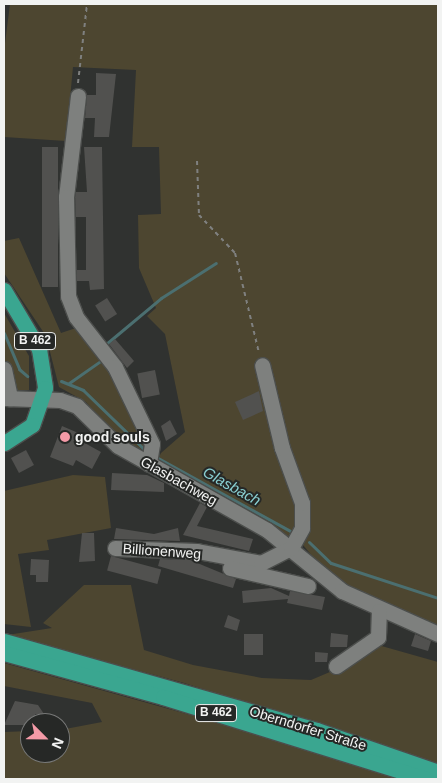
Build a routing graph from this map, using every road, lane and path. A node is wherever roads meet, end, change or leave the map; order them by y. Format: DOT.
graph roads {
  1 [pos="87,4"];
  2 [pos="78,96"];
  3 [pos="197,161"];
  4 [pos="4,290"];
  5 [pos="262,365"];
  6 [pos="4,369"];
  7 [pos="7,398"];
  8 [pos="44,399"];
  9 [pos="4,443"];
  10 [pos="149,464"];
  11 [pos="115,548"];
  12 [pos="292,548"];
  13 [pos="210,554"];
  14 [pos="308,586"];
  15 [pos="378,610"];
  16 [pos="438,634"];
  17 [pos="4,641"];
  18 [pos="4,653"];
  19 [pos="336,666"];
  20 [pos="438,772"];
  21 [pos="427,779"];
  1 -- 2 [label="path"];
  2 -- 10 [label="street"];
  3 -- 5 [label="path"];
  4 -- 8 [label="main road, B 462"];
  5 -- 12 [label="street"];
  6 -- 7 [label="street"];
  7 -- 8 [label="street, Glasbachweg"];
  8 -- 9 [label="main road, B 462"];
  8 -- 10 [label="street, Glasbachweg"];
  10 -- 12 [label="street, Glasbachweg"];
  11 -- 13 [label="street, Billionenweg"];
  12 -- 13 [label="street, Billionenweg"];
  12 -- 15 [label="street, Glasbachweg"];
  13 -- 14 [label="street, Billionenweg"];
  15 -- 16 [label="street, Glasbachweg"];
  15 -- 19 [label="street"];
  17 -- 20 [label="main road, Oberndorfer Straße / B 462"];
  18 -- 21 [label="main road, Oberndorfer Straße / B 462"];
}
